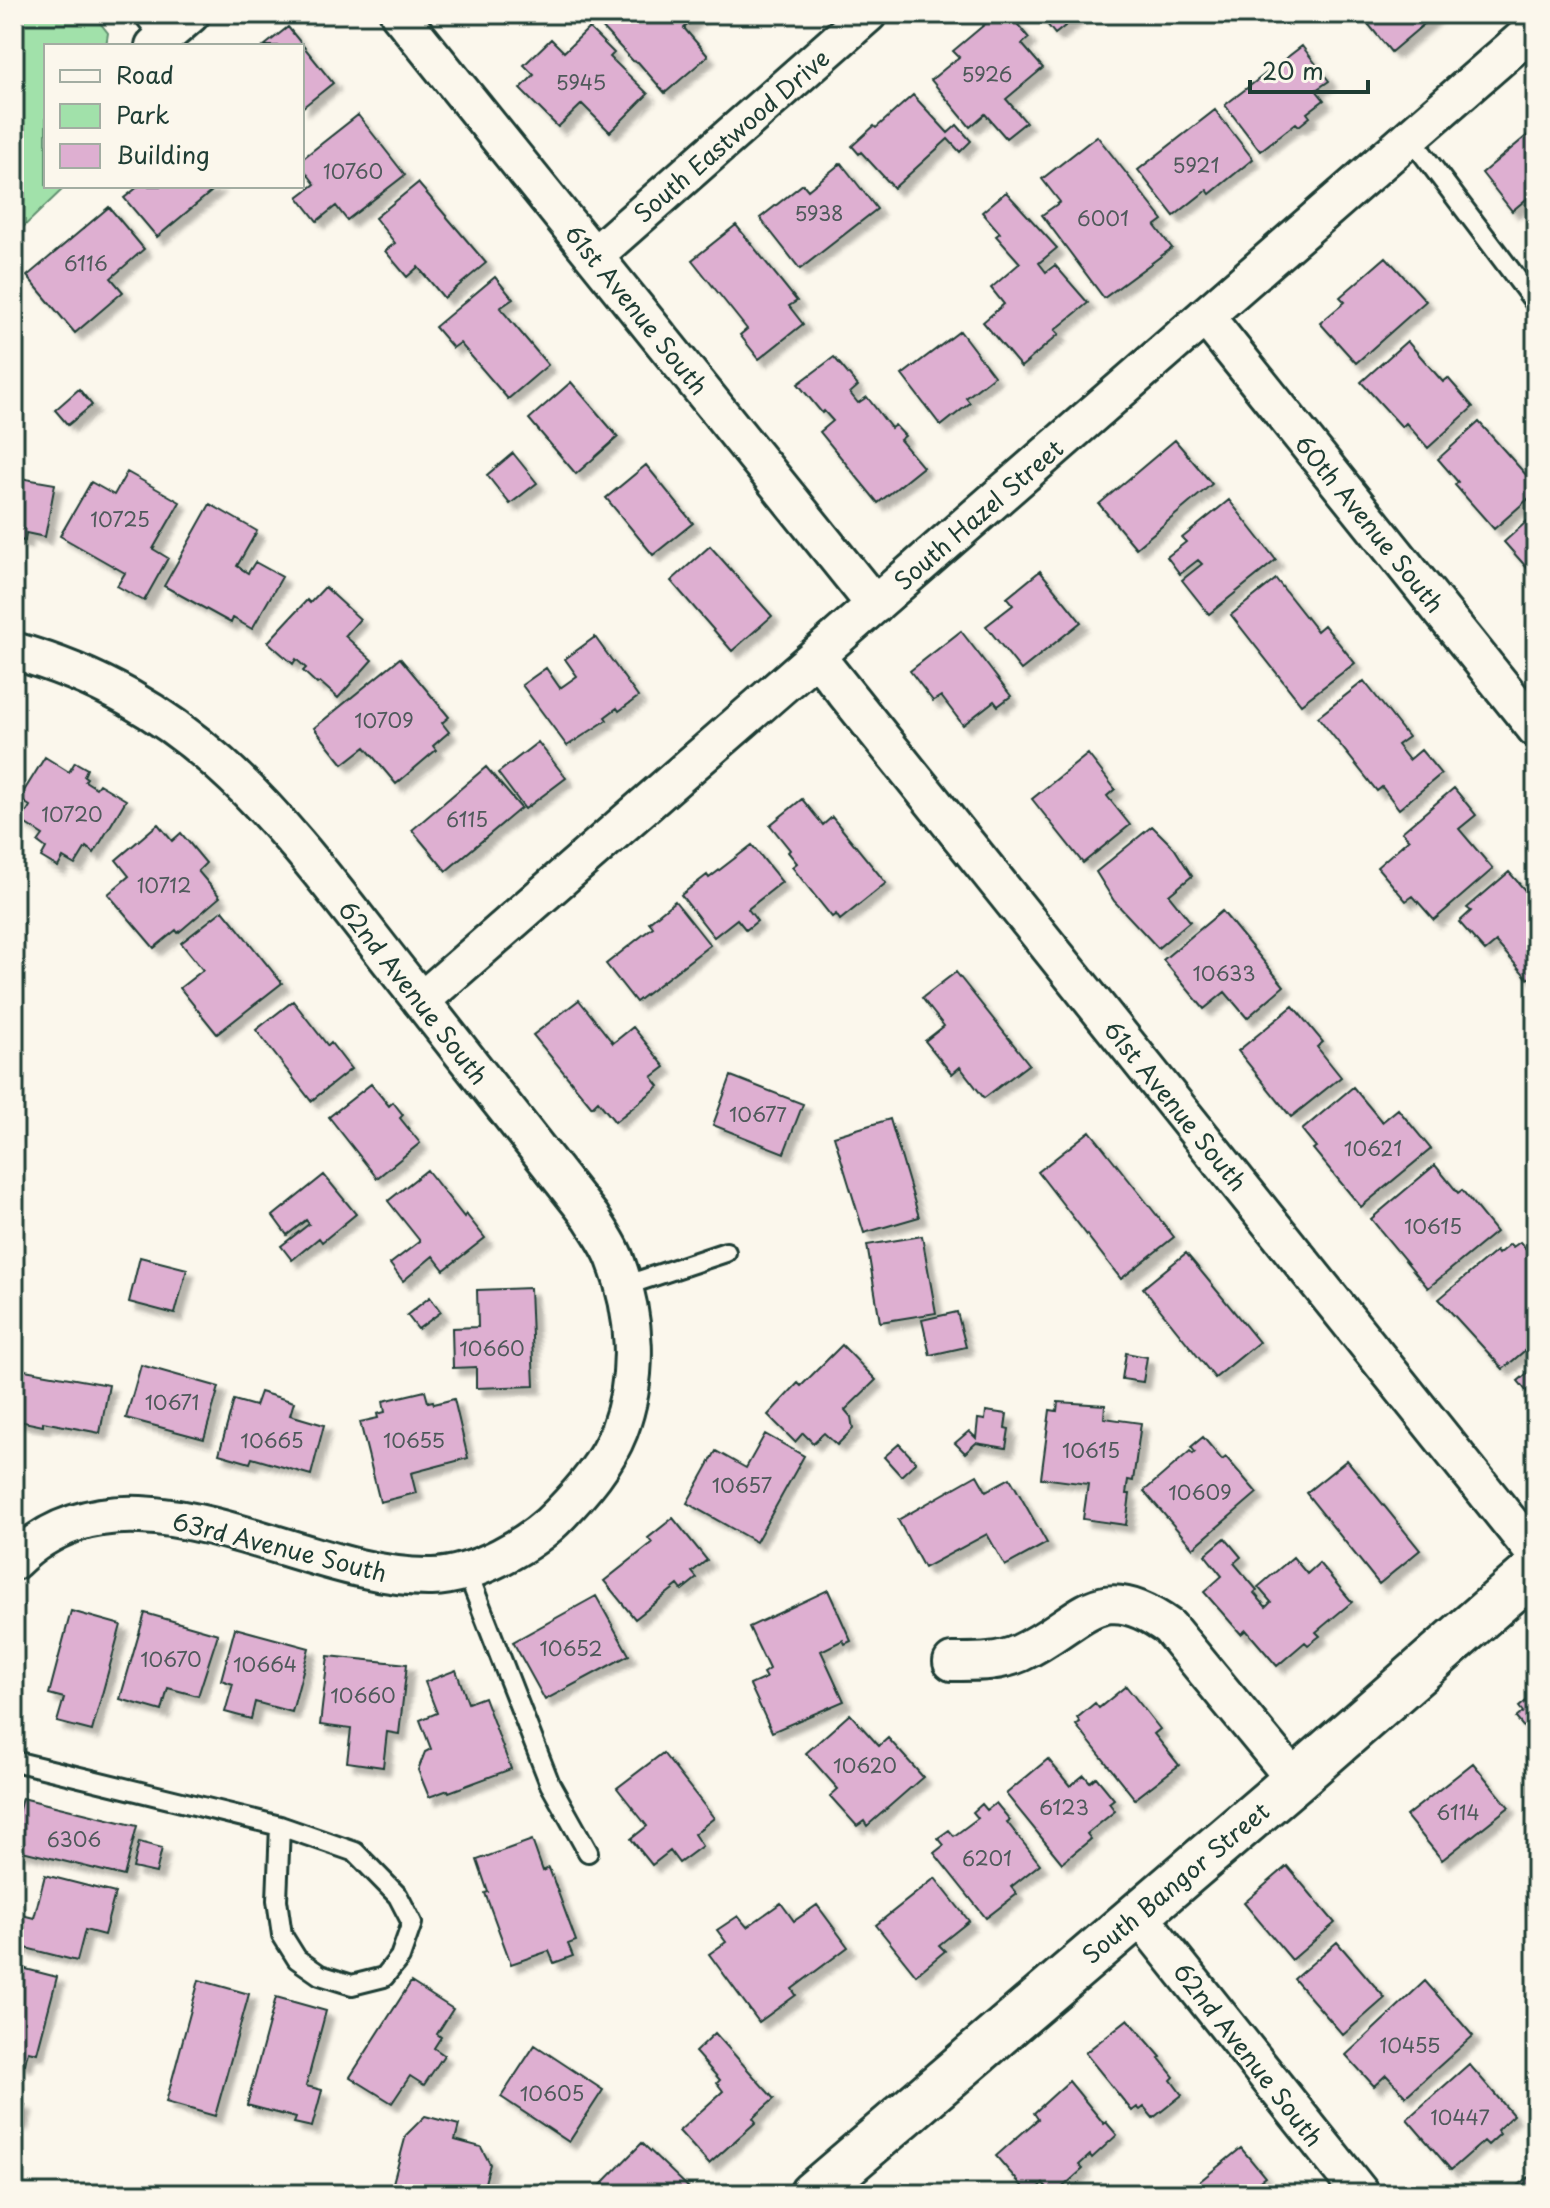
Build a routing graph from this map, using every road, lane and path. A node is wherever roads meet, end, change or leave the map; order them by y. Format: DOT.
graph roads {
  1 [pos="191,14"];
  2 [pos="199,14"];
  3 [pos="399,14"];
  4 [pos="868,14"];
  5 [pos="1536,27"];
  6 [pos="161,36"];
  7 [pos="1410,137"];
  8 [pos="594,256"];
  9 [pos="1536,304"];
  10 [pos="1205,316"];
  11 [pos="875,605"];
  12 [pos="14,651"];
  13 [pos="816,656"];
  14 [pos="1536,729"];
  15 [pos="421,1001"];
  16 [pos="726,1252"];
  17 [pos="624,1286"];
  18 [pos="609,1455"];
  19 [pos="1536,1555"];
  20 [pos="14,1561"];
  21 [pos="466,1569"];
  22 [pos="1536,1569"];
  23 [pos="952,1662"];
  24 [pos="14,1761"];
  25 [pos="1295,1780"];
  26 [pos="280,1826"];
  27 [pos="588,1852"];
  28 [pos="1137,1913"];
  29 [pos="812,2194"];
  30 [pos="1361,2194"];
  1 -- 6 [label="street"];
  2 -- 6 [label="lane"];
  3 -- 8 [label="street, 61st Avenue South"];
  4 -- 8 [label="street, South Eastwood Drive"];
  5 -- 7 [label="street, South Hazel Street"];
  7 -- 9 [label="lane"];
  7 -- 10 [label="street, South Hazel Street"];
  8 -- 11 [label="street, 61st Avenue South"];
  10 -- 11 [label="street, South Hazel Street"];
  10 -- 14 [label="street, 60th Avenue South"];
  11 -- 13 [label="street, South Hazel Street"];
  12 -- 15 [label="street, 62nd Avenue South"];
  13 -- 15 [label="street, South Hazel Street"];
  13 -- 19 [label="street, 61st Avenue South"];
  15 -- 17 [label="street, 62nd Avenue South"];
  16 -- 17 [label="lane"];
  17 -- 18 [label="street, 62nd Avenue South"];
  18 -- 21 [label="street, 63rd Avenue South"];
  20 -- 21 [label="street, 63rd Avenue South"];
  21 -- 27 [label="lane"];
  22 -- 25 [label="street, South Bangor Street"];
  23 -- 25 [label="street"];
  24 -- 26 [label="lane"];
  25 -- 28 [label="street, South Bangor Street"];
  26 -- 26 [label="lane"];
  28 -- 29 [label="street, South Bangor Street"];
  28 -- 30 [label="street, 62nd Avenue South"];
}
